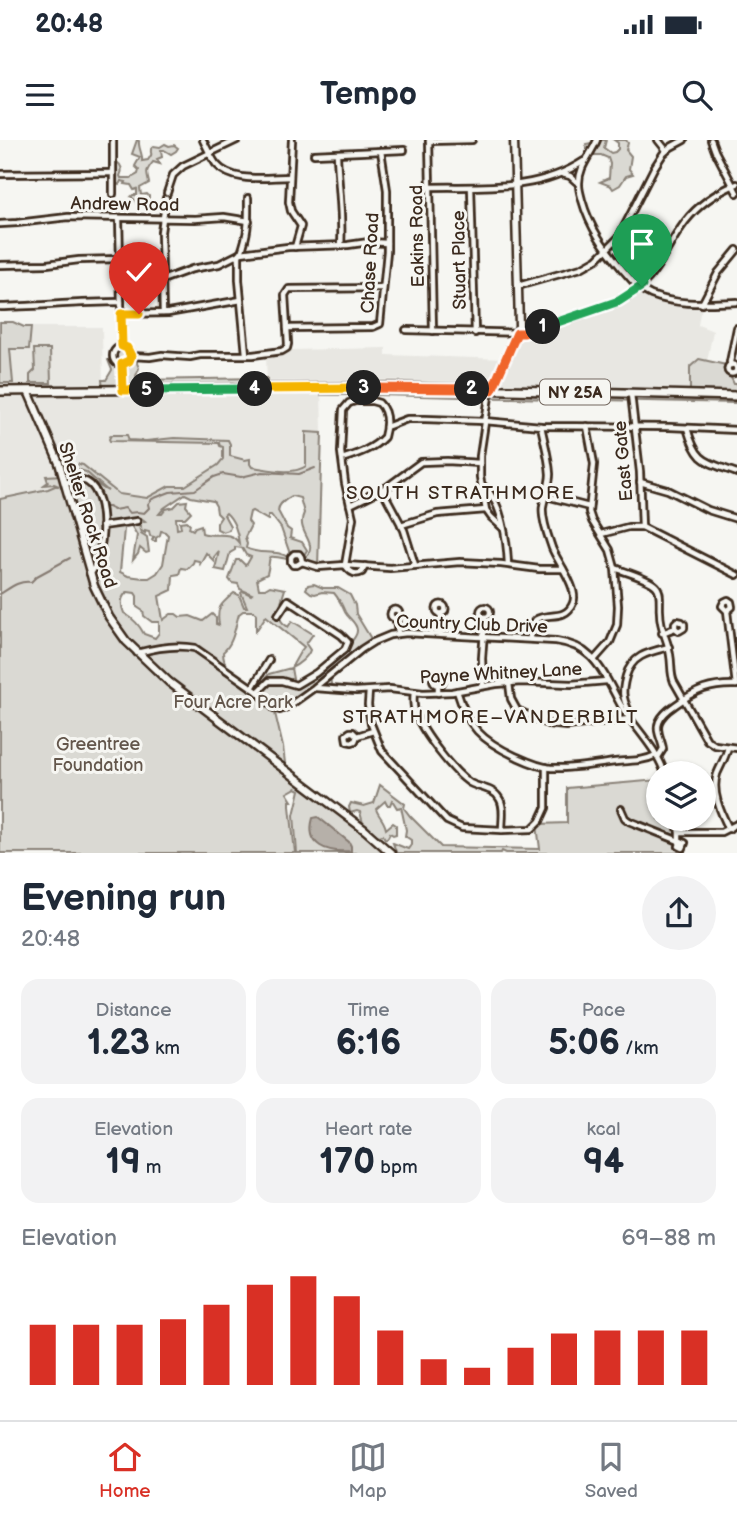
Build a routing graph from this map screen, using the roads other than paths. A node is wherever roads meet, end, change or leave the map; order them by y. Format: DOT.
graph roads {
  1 [pos="113,140"];
  2 [pos="203,140"];
  3 [pos="237,140"];
  4 [pos="292,140"];
  5 [pos="472,140"];
  6 [pos="514,140"];
  7 [pos="597,140"];
  8 [pos="657,140"];
  9 [pos="684,140"];
  10 [pos="711,140"];
  11 [pos="429,141"];
  12 [pos="404,150"];
  13 [pos="667,150"];
  14 [pos="381,151"];
  15 [pos="209,153"];
  16 [pos="314,154"];
  17 [pos="337,154"];
  18 [pos="584,161"];
  19 [pos="113,173"];
  20 [pos="0,174"];
  21 [pos="562,174"];
  22 [pos="290,177"];
  23 [pos="579,184"];
  24 [pos="735,184"];
  25 [pos="471,186"];
  26 [pos="515,186"];
  27 [pos="430,187"];
  28 [pos="737,193"];
  29 [pos="113,194"];
  30 [pos="248,198"];
  31 [pos="119,218"];
  32 [pos="162,218"];
  33 [pos="249,221"];
  34 [pos="0,224"];
  35 [pos="387,243"];
  36 [pos="341,246"];
  37 [pos="295,247"];
  38 [pos="607,250"];
  39 [pos="737,250"];
  40 [pos="240,254"];
  41 [pos="120,259"];
  42 [pos="0,265"];
  43 [pos="162,280"];
  44 [pos="517,286"];
  45 [pos="383,288"];
  46 [pos="639,288"];
  47 [pos="241,300"];
  48 [pos="121,302"];
  49 [pos="737,302"];
  50 [pos="702,303"];
  51 [pos="0,307"];
  52 [pos="163,313"];
  53 [pos="121,314"];
  54 [pos="287,328"];
  55 [pos="737,328"];
  56 [pos="406,330"];
  57 [pos="433,331"];
  58 [pos="475,333"];
  59 [pos="517,333"];
  60 [pos="122,346"];
  61 [pos="246,354"];
  62 [pos="131,356"];
  63 [pos="122,364"];
  64 [pos="731,365"];
  65 [pos="123,390"];
  66 [pos="492,390"];
  67 [pos="0,391"];
  68 [pos="27,391"];
  69 [pos="631,394"];
  70 [pos="737,397"];
  71 [pos="485,421"];
  72 [pos="541,426"];
  73 [pos="587,426"];
  74 [pos="386,427"];
  75 [pos="635,427"];
  76 [pos="687,428"];
  77 [pos="737,430"];
  78 [pos="342,459"];
  79 [pos="480,463"];
  80 [pos="737,473"];
  81 [pos="65,482"];
  82 [pos="640,482"];
  83 [pos="482,485"];
  84 [pos="382,489"];
  85 [pos="546,496"];
  86 [pos="350,505"];
  87 [pos="589,506"];
  88 [pos="486,510"];
  89 [pos="737,519"];
  90 [pos="137,521"];
  91 [pos="401,525"];
  92 [pos="102,526"];
  93 [pos="642,527"];
  94 [pos="503,528"];
  95 [pos="601,534"];
  96 [pos="302,562"];
  97 [pos="345,565"];
  98 [pos="508,565"];
  99 [pos="415,566"];
  100 [pos="615,568"];
  101 [pos="563,569"];
  102 [pos="90,574"];
  103 [pos="737,575"];
  104 [pos="727,611"];
  105 [pos="441,614"];
  106 [pos="278,615"];
  107 [pos="485,617"];
  108 [pos="396,619"];
  109 [pos="675,628"];
  110 [pos="398,633"];
  111 [pos="662,633"];
  112 [pos="440,634"];
  113 [pos="484,637"];
  114 [pos="530,639"];
  115 [pos="160,648"];
  116 [pos="669,648"];
  117 [pos="136,653"];
  118 [pos="269,660"];
  119 [pos="594,660"];
  120 [pos="156,671"];
  121 [pos="330,674"];
  122 [pos="607,681"];
  123 [pos="509,683"];
  124 [pos="438,685"];
  125 [pos="737,685"];
  126 [pos="483,686"];
  127 [pos="252,688"];
  128 [pos="314,688"];
  129 [pos="335,689"];
  130 [pos="369,691"];
  131 [pos="457,691"];
  132 [pos="258,692"];
  133 [pos="414,692"];
  134 [pos="438,693"];
  135 [pos="684,699"];
  136 [pos="630,719"];
  137 [pos="373,731"];
  138 [pos="356,736"];
  139 [pos="727,747"];
  140 [pos="737,748"];
  141 [pos="657,756"];
  142 [pos="659,761"];
  143 [pos="546,767"];
  144 [pos="621,809"];
  145 [pos="737,824"];
  146 [pos="729,829"];
  147 [pos="502,830"];
  148 [pos="679,832"];
  149 [pos="391,853"];
  1 -- 19 [label="street"];
  2 -- 15 [label="street"];
  3 -- 15 [label="street"];
  4 -- 22 [label="street"];
  5 -- 11 [label="street"];
  6 -- 26 [label="main road"];
  7 -- 18 [label="street"];
  8 -- 13 [label="street"];
  9 -- 13 [label="street"];
  10 -- 24 [label="street"];
  11 -- 27 [label="street, Eakins Road"];
  12 -- 14 [label="street"];
  13 -- 38 [label="street"];
  14 -- 17 [label="street"];
  14 -- 35 [label="street, Chase Road"];
  15 -- 22 [label="street"];
  15 -- 32 [label="street"];
  16 -- 17 [label="street"];
  17 -- 36 [label="street"];
  18 -- 21 [label="street"];
  18 -- 23 [label="street"];
  19 -- 20 [label="street"];
  19 -- 29 [label="street"];
  21 -- 23 [label="street"];
  21 -- 26 [label="street"];
  22 -- 37 [label="street"];
  23 -- 38 [label="street"];
  24 -- 28 [label="street"];
  24 -- 46 [label="street"];
  25 -- 26 [label="street"];
  25 -- 27 [label="street"];
  25 -- 58 [label="street, Stuart Place"];
  26 -- 44 [label="main road"];
  27 -- 57 [label="street, Eakins Road"];
  30 -- 33 [label="street"];
  31 -- 32 [label="street, Andrew Road"];
  31 -- 34 [label="street, Andrew Road"];
  31 -- 41 [label="street"];
  32 -- 33 [label="street, Andrew Road"];
  32 -- 43 [label="street"];
  33 -- 40 [label="street"];
  35 -- 36 [label="street"];
  35 -- 45 [label="street, Chase Road"];
  36 -- 37 [label="street"];
  37 -- 40 [label="street"];
  38 -- 44 [label="street"];
  38 -- 46 [label="street"];
  39 -- 50 [label="street"];
  40 -- 43 [label="street"];
  40 -- 47 [label="street"];
  41 -- 42 [label="street"];
  41 -- 48 [label="street"];
  43 -- 52 [label="street"];
  44 -- 59 [label="main road"];
  45 -- 54 [label="street, Chase Road"];
  45 -- 54 [label="street"];
  46 -- 50 [label="street"];
  46 -- 59 [label="street"];
  47 -- 52 [label="street"];
  47 -- 61 [label="street"];
  48 -- 51 [label="street"];
  48 -- 53 [label="street"];
  49 -- 50 [label="street"];
  52 -- 53 [label="street"];
  53 -- 60 [label="street"];
  54 -- 61 [label="street"];
  55 -- 64 [label="street"];
  56 -- 57 [label="street"];
  57 -- 58 [label="street"];
  58 -- 59 [label="street"];
  59 -- 66 [label="main road"];
  60 -- 62 [label="street"];
  60 -- 63 [label="street"];
  61 -- 62 [label="street"];
  62 -- 63 [label="street"];
  63 -- 65 [label="street"];
  65 -- 66 [label="main road, NY 25A"];
  65 -- 68 [label="main road, NY 25A"];
  66 -- 69 [label="main road, NY 25A"];
  66 -- 71 [label="street"];
  67 -- 68 [label="main road, NY 25A"];
  68 -- 81 [label="main road, Shelter Rock Road"];
  69 -- 70 [label="main road, NY 25A"];
  69 -- 75 [label="street, East Gate"];
  71 -- 72 [label="street"];
  71 -- 74 [label="street"];
  71 -- 79 [label="street"];
  72 -- 73 [label="street"];
  72 -- 85 [label="street"];
  73 -- 75 [label="street"];
  73 -- 87 [label="street"];
  74 -- 78 [label="street"];
  74 -- 78 [label="street"];
  75 -- 76 [label="street"];
  75 -- 82 [label="street, East Gate"];
  76 -- 77 [label="street"];
  76 -- 80 [label="street"];
  78 -- 86 [label="street"];
  79 -- 83 [label="street"];
  79 -- 84 [label="street"];
  81 -- 92 [label="street"];
  81 -- 102 [label="main road, Shelter Rock Road"];
  82 -- 89 [label="street"];
  82 -- 93 [label="street, East Gate"];
  83 -- 88 [label="street"];
  83 -- 94 [label="street"];
  84 -- 86 [label="street"];
  84 -- 91 [label="street"];
  85 -- 87 [label="street"];
  85 -- 101 [label="street"];
  86 -- 97 [label="street"];
  87 -- 95 [label="street"];
  88 -- 91 [label="street"];
  88 -- 94 [label="street"];
  90 -- 92 [label="street"];
  91 -- 99 [label="street"];
  92 -- 102 [label="street"];
  93 -- 95 [label="street"];
  93 -- 103 [label="street"];
  94 -- 98 [label="street"];
  95 -- 100 [label="street"];
  96 -- 97 [label="street"];
  97 -- 99 [label="street"];
  98 -- 99 [label="street"];
  98 -- 101 [label="street"];
  100 -- 111 [label="street"];
  100 -- 119 [label="street"];
  101 -- 114 [label="street"];
  102 -- 117 [label="main road, Shelter Rock Road"];
  104 -- 125 [label="street"];
  105 -- 112 [label="street"];
  106 -- 132 [label="street"];
  107 -- 113 [label="street"];
  108 -- 110 [label="street"];
  109 -- 111 [label="street"];
  110 -- 112 [label="street, Country Club Drive"];
  110 -- 121 [label="street, Country Club Drive"];
  111 -- 116 [label="street"];
  112 -- 113 [label="street, Country Club Drive"];
  113 -- 114 [label="street, Country Club Drive"];
  113 -- 126 [label="street"];
  114 -- 119 [label="street, Country Club Drive"];
  115 -- 117 [label="street"];
  115 -- 120 [label="street"];
  115 -- 127 [label="street"];
  116 -- 135 [label="street"];
  116 -- 136 [label="street"];
  117 -- 120 [label="main road, Shelter Rock Road"];
  118 -- 127 [label="street"];
  119 -- 122 [label="street, Country Club Drive"];
  120 -- 149 [label="main road, Shelter Rock Road"];
  121 -- 128 [label="street, Country Club Drive"];
  121 -- 129 [label="street"];
  122 -- 123 [label="street, Payne Whitney Lane"];
  122 -- 136 [label="street, Country Club Drive"];
  123 -- 126 [label="street, Payne Whitney Lane"];
  123 -- 136 [label="street"];
  124 -- 134 [label="street"];
  125 -- 135 [label="street"];
  126 -- 131 [label="street, Payne Whitney Lane"];
  127 -- 132 [label="street"];
  128 -- 129 [label="street, Payne Whitney Lane"];
  128 -- 132 [label="street, Country Club Drive"];
  129 -- 130 [label="street, Payne Whitney Lane"];
  130 -- 133 [label="street, Payne Whitney Lane"];
  130 -- 137 [label="street"];
  131 -- 134 [label="street, Payne Whitney Lane"];
  131 -- 143 [label="street"];
  133 -- 134 [label="street, Payne Whitney Lane"];
  133 -- 147 [label="street"];
  135 -- 139 [label="street"];
  135 -- 141 [label="street"];
  136 -- 141 [label="street, Country Club Drive"];
  137 -- 138 [label="street"];
  137 -- 147 [label="street"];
  139 -- 140 [label="street"];
  139 -- 146 [label="street"];
  141 -- 142 [label="street, Country Club Drive"];
  141 -- 143 [label="street"];
  143 -- 147 [label="street"];
  144 -- 148 [label="street"];
  145 -- 146 [label="street"];
  146 -- 148 [label="street"];
}
